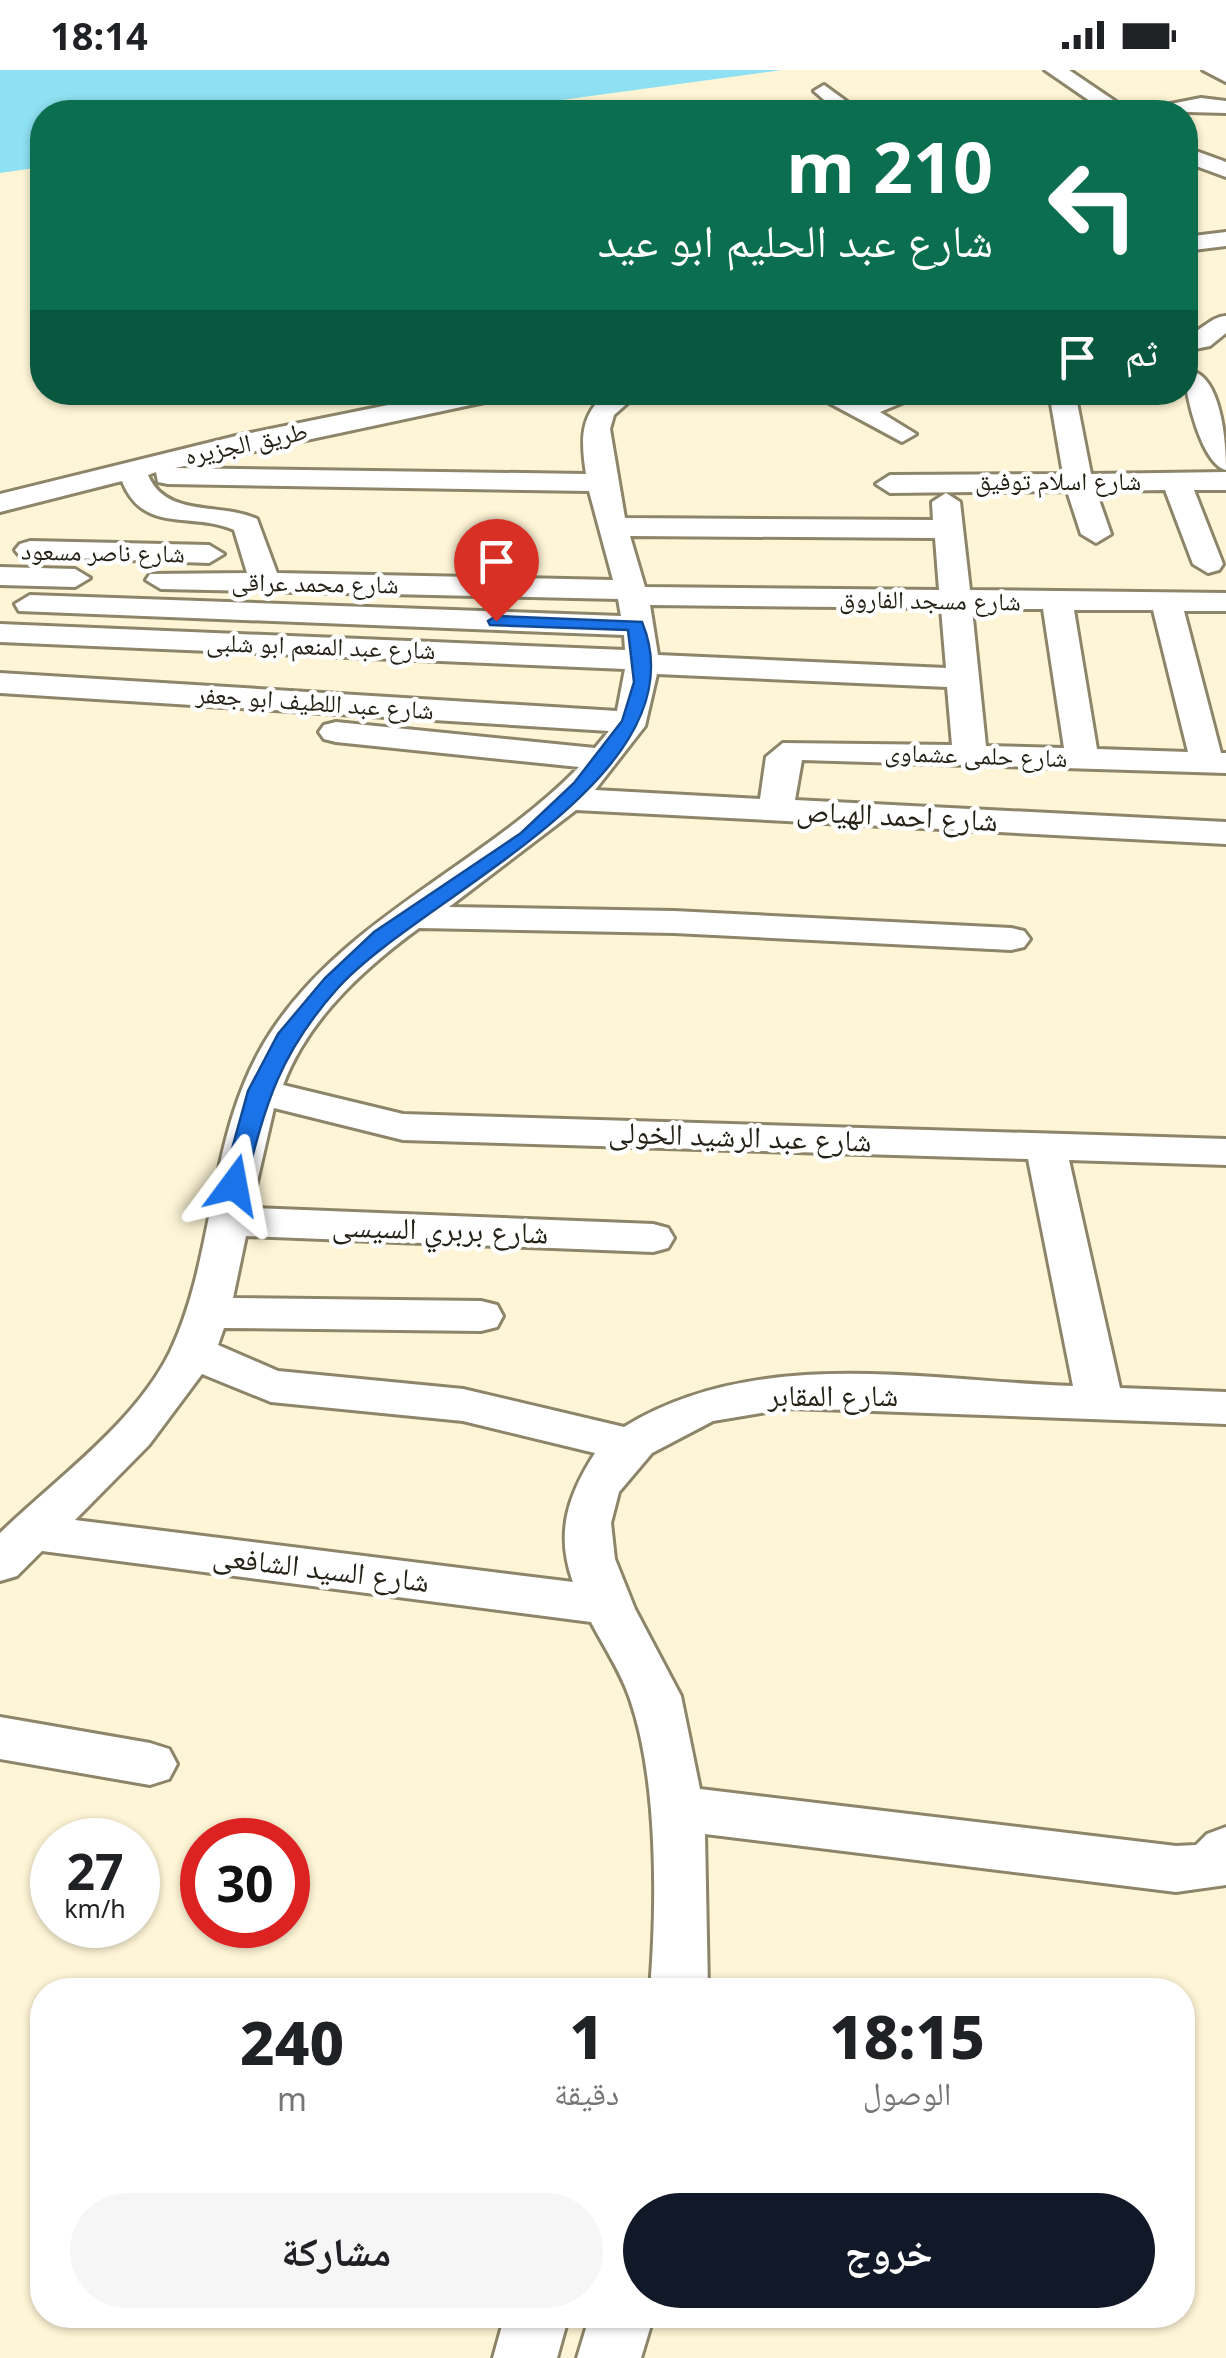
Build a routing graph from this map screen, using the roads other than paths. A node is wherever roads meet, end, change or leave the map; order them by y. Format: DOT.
graph roads {
  1 [pos="1055,70"];
  2 [pos="1213,70"];
  3 [pos="1226,76"];
  4 [pos="824,91"];
  5 [pos="836,100"];
  6 [pos="1101,100"];
  7 [pos="1198,105"];
  8 [pos="1226,107"];
  9 [pos="1198,164"];
  10 [pos="1218,179"];
  11 [pos="1226,239"];
  12 [pos="1198,242"];
  13 [pos="1198,316"];
  14 [pos="1225,323"];
  15 [pos="1198,338"];
  16 [pos="1198,379"];
  17 [pos="1226,384"];
  18 [pos="1198,398"];
  19 [pos="435,405"];
  20 [pos="609,405"];
  21 [pos="847,405"];
  22 [pos="872,405"];
  23 [pos="1064,405"];
  24 [pos="856,410"];
  25 [pos="902,434"];
  26 [pos="1226,462"];
  27 [pos="132,472"];
  28 [pos="1078,480"];
  29 [pos="1176,481"];
  30 [pos="1226,481"];
  31 [pos="944,482"];
  32 [pos="601,484"];
  33 [pos="890,484"];
  34 [pos="0,503"];
  35 [pos="613,527"];
  36 [pos="948,529"];
  37 [pos="1096,534"];
  38 [pos="0,550"];
  39 [pos="1208,564"];
  40 [pos="262,568"];
  41 [pos="388,571"];
  42 [pos="0,576"];
  43 [pos="152,594"];
  44 [pos="956,601"];
  45 [pos="1057,602"];
  46 [pos="1166,602"];
  47 [pos="1226,602"];
  48 [pos="0,604"];
  49 [pos="392,617"];
  50 [pos="636,627"];
  51 [pos="0,632"];
  52 [pos="963,678"];
  53 [pos="0,683"];
  54 [pos="0,708"];
  55 [pos="121,718"];
  56 [pos="630,722"];
  57 [pos="336,732"];
  58 [pos="970,755"];
  59 [pos="1082,758"];
  60 [pos="604,759"];
  61 [pos="1217,762"];
  62 [pos="568,799"];
  63 [pos="776,811"];
  64 [pos="1226,833"];
  65 [pos="410,917"];
  66 [pos="1011,939"];
  67 [pos="259,1091"];
  68 [pos="1046,1146"];
  69 [pos="1226,1152"];
  70 [pos="226,1222"];
  71 [pos="653,1238"];
  72 [pos="480,1316"];
  73 [pos="198,1332"];
  74 [pos="1100,1404"];
  75 [pos="1226,1408"];
  76 [pos="631,1446"];
  77 [pos="12,1546"];
  78 [pos="611,1606"];
  79 [pos="0,1738"];
  80 [pos="150,1764"];
  81 [pos="673,1808"];
  82 [pos="1225,1854"];
  83 [pos="679,1978"];
  84 [pos="534,2328"];
  85 [pos="618,2328"];
  86 [pos="525,2358"];
  87 [pos="609,2358"];
  1 -- 6 [label="street"];
  2 -- 3 [label="street"];
  4 -- 5 [label="street"];
  7 -- 8 [label="street"];
  9 -- 10 [label="street"];
  11 -- 12 [label="street"];
  13 -- 14 [label="street"];
  14 -- 15 [label="street"];
  16 -- 17 [label="street"];
  18 -- 26 [label="street"];
  19 -- 27 [label="street, طريق الجزيره"];
  20 -- 32 [label="street"];
  21 -- 24 [label="street"];
  22 -- 24 [label="street"];
  23 -- 28 [label="street"];
  24 -- 25 [label="street"];
  27 -- 32 [label="street"];
  27 -- 34 [label="street, طريق الجزيره"];
  27 -- 40 [label="street"];
  28 -- 29 [label="street, شارع اسلام توفيق"];
  28 -- 31 [label="street, شارع اسلام توفيق"];
  28 -- 37 [label="street"];
  29 -- 30 [label="street, شارع اسلام توفيق"];
  29 -- 39 [label="street"];
  31 -- 33 [label="street, شارع اسلام توفيق"];
  31 -- 36 [label="street"];
  32 -- 35 [label="street"];
  35 -- 36 [label="street"];
  35 -- 50 [label="street"];
  36 -- 44 [label="street"];
  38 -- 40 [label="street, شارع ناصر مسعود"];
  40 -- 41 [label="street, شارع محمد عراقى"];
  40 -- 43 [label="street, شارع محمد عراقى"];
  41 -- 49 [label="street"];
  41 -- 50 [label="street, شارع محمد عراقى"];
  42 -- 43 [label="street, شارع محمد عراقى"];
  43 -- 48 [label="street"];
  43 -- 49 [label="street"];
  44 -- 45 [label="street, شارع مسجد الفاروق"];
  44 -- 50 [label="street, شارع مسجد الفاروق"];
  44 -- 52 [label="street"];
  45 -- 46 [label="street, شارع مسجد الفاروق"];
  45 -- 59 [label="street"];
  46 -- 47 [label="street, شارع مسجد الفاروق"];
  46 -- 61 [label="street"];
  49 -- 50 [label="street"];
  50 -- 51 [label="street, شارع عبد المنعم ابو شلبى"];
  50 -- 52 [label="street"];
  50 -- 56 [label="street"];
  52 -- 58 [label="street"];
  53 -- 56 [label="street, شارع عبد اللطيف ابو جعفر"];
  54 -- 55 [label="street"];
  56 -- 60 [label="street"];
  57 -- 60 [label="street"];
  58 -- 59 [label="street, شارع حلمى عشماوى"];
  58 -- 63 [label="street, شارع حلمى عشماوى"];
  59 -- 61 [label="street, شارع حلمى عشماوى"];
  60 -- 62 [label="street"];
  62 -- 63 [label="street, شارع احمد الهياص"];
  62 -- 65 [label="street"];
  63 -- 64 [label="street, شارع احمد الهياص"];
  65 -- 66 [label="street"];
  65 -- 67 [label="street"];
  67 -- 68 [label="street, شارع عبد الرشيد الخولى"];
  67 -- 70 [label="street"];
  68 -- 69 [label="street, شارع عبد الرشيد الخولى"];
  68 -- 74 [label="street"];
  70 -- 71 [label="street, شارع بربري السيسى"];
  70 -- 73 [label="street"];
  72 -- 73 [label="street"];
  73 -- 76 [label="street"];
  73 -- 77 [label="street"];
  74 -- 75 [label="street, شارع المقابر"];
  74 -- 76 [label="street, شارع المقابر"];
  76 -- 78 [label="street, شارع المقابر"];
  77 -- 78 [label="street, شارع السيد الشافعى"];
  78 -- 81 [label="street, شارع المقابر"];
  79 -- 80 [label="street"];
  81 -- 82 [label="street"];
  81 -- 83 [label="street, شارع المقابر"];
  84 -- 86 [label="street"];
  85 -- 87 [label="street"];
}
